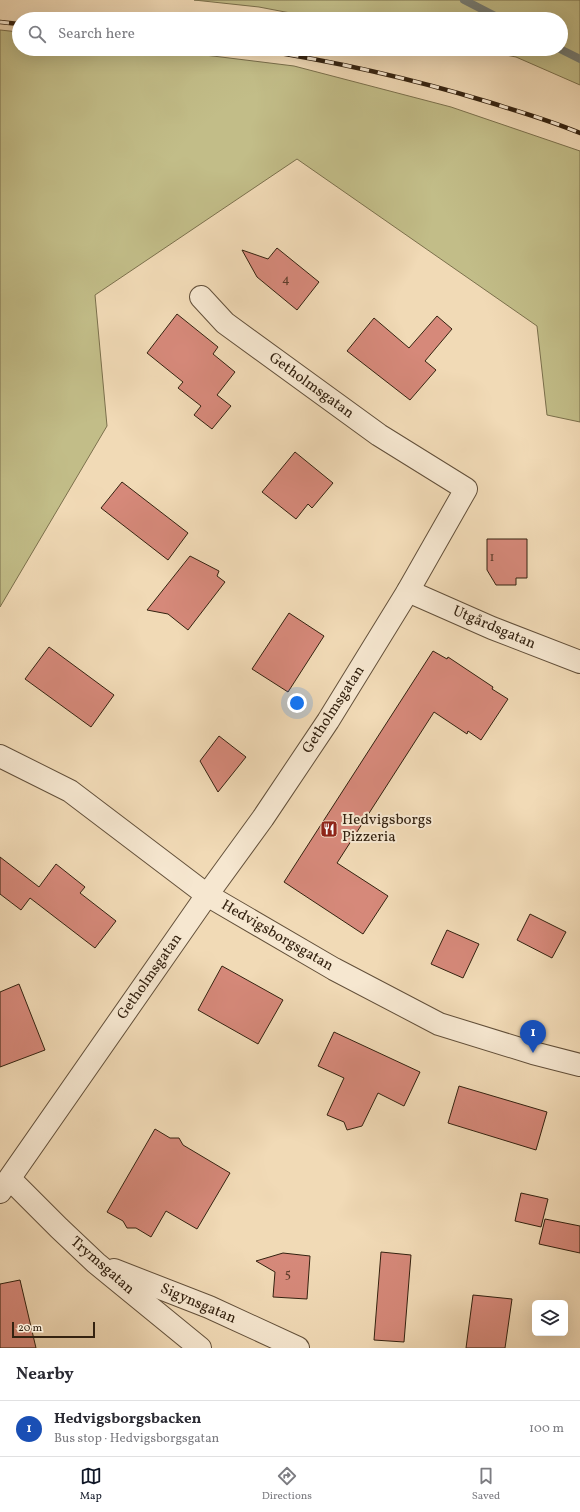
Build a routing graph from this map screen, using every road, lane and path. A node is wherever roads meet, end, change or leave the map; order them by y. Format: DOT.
graph roads {
  1 [pos="201,297"];
  2 [pos="408,591"];
  3 [pos="580,662"];
  4 [pos="0,756"];
  5 [pos="207,895"];
  6 [pos="580,1065"];
  7 [pos="5,1185"];
  8 [pos="96,1262"];
  9 [pos="200,1348"];
  10 [pos="298,1348"];
  1 -- 2 [label="street, Getholmsgatan"];
  2 -- 3 [label="street, Utgårdsgatan"];
  2 -- 5 [label="street, Getholmsgatan"];
  4 -- 5 [label="street, Hedvigsborgsgatan"];
  5 -- 6 [label="street, Hedvigsborgsgatan"];
  5 -- 7 [label="street, Getholmsgatan"];
  7 -- 8 [label="street, Trymsgatan"];
  8 -- 9 [label="street, Trymsgatan"];
  8 -- 10 [label="street, Sigynsgatan"];
}
